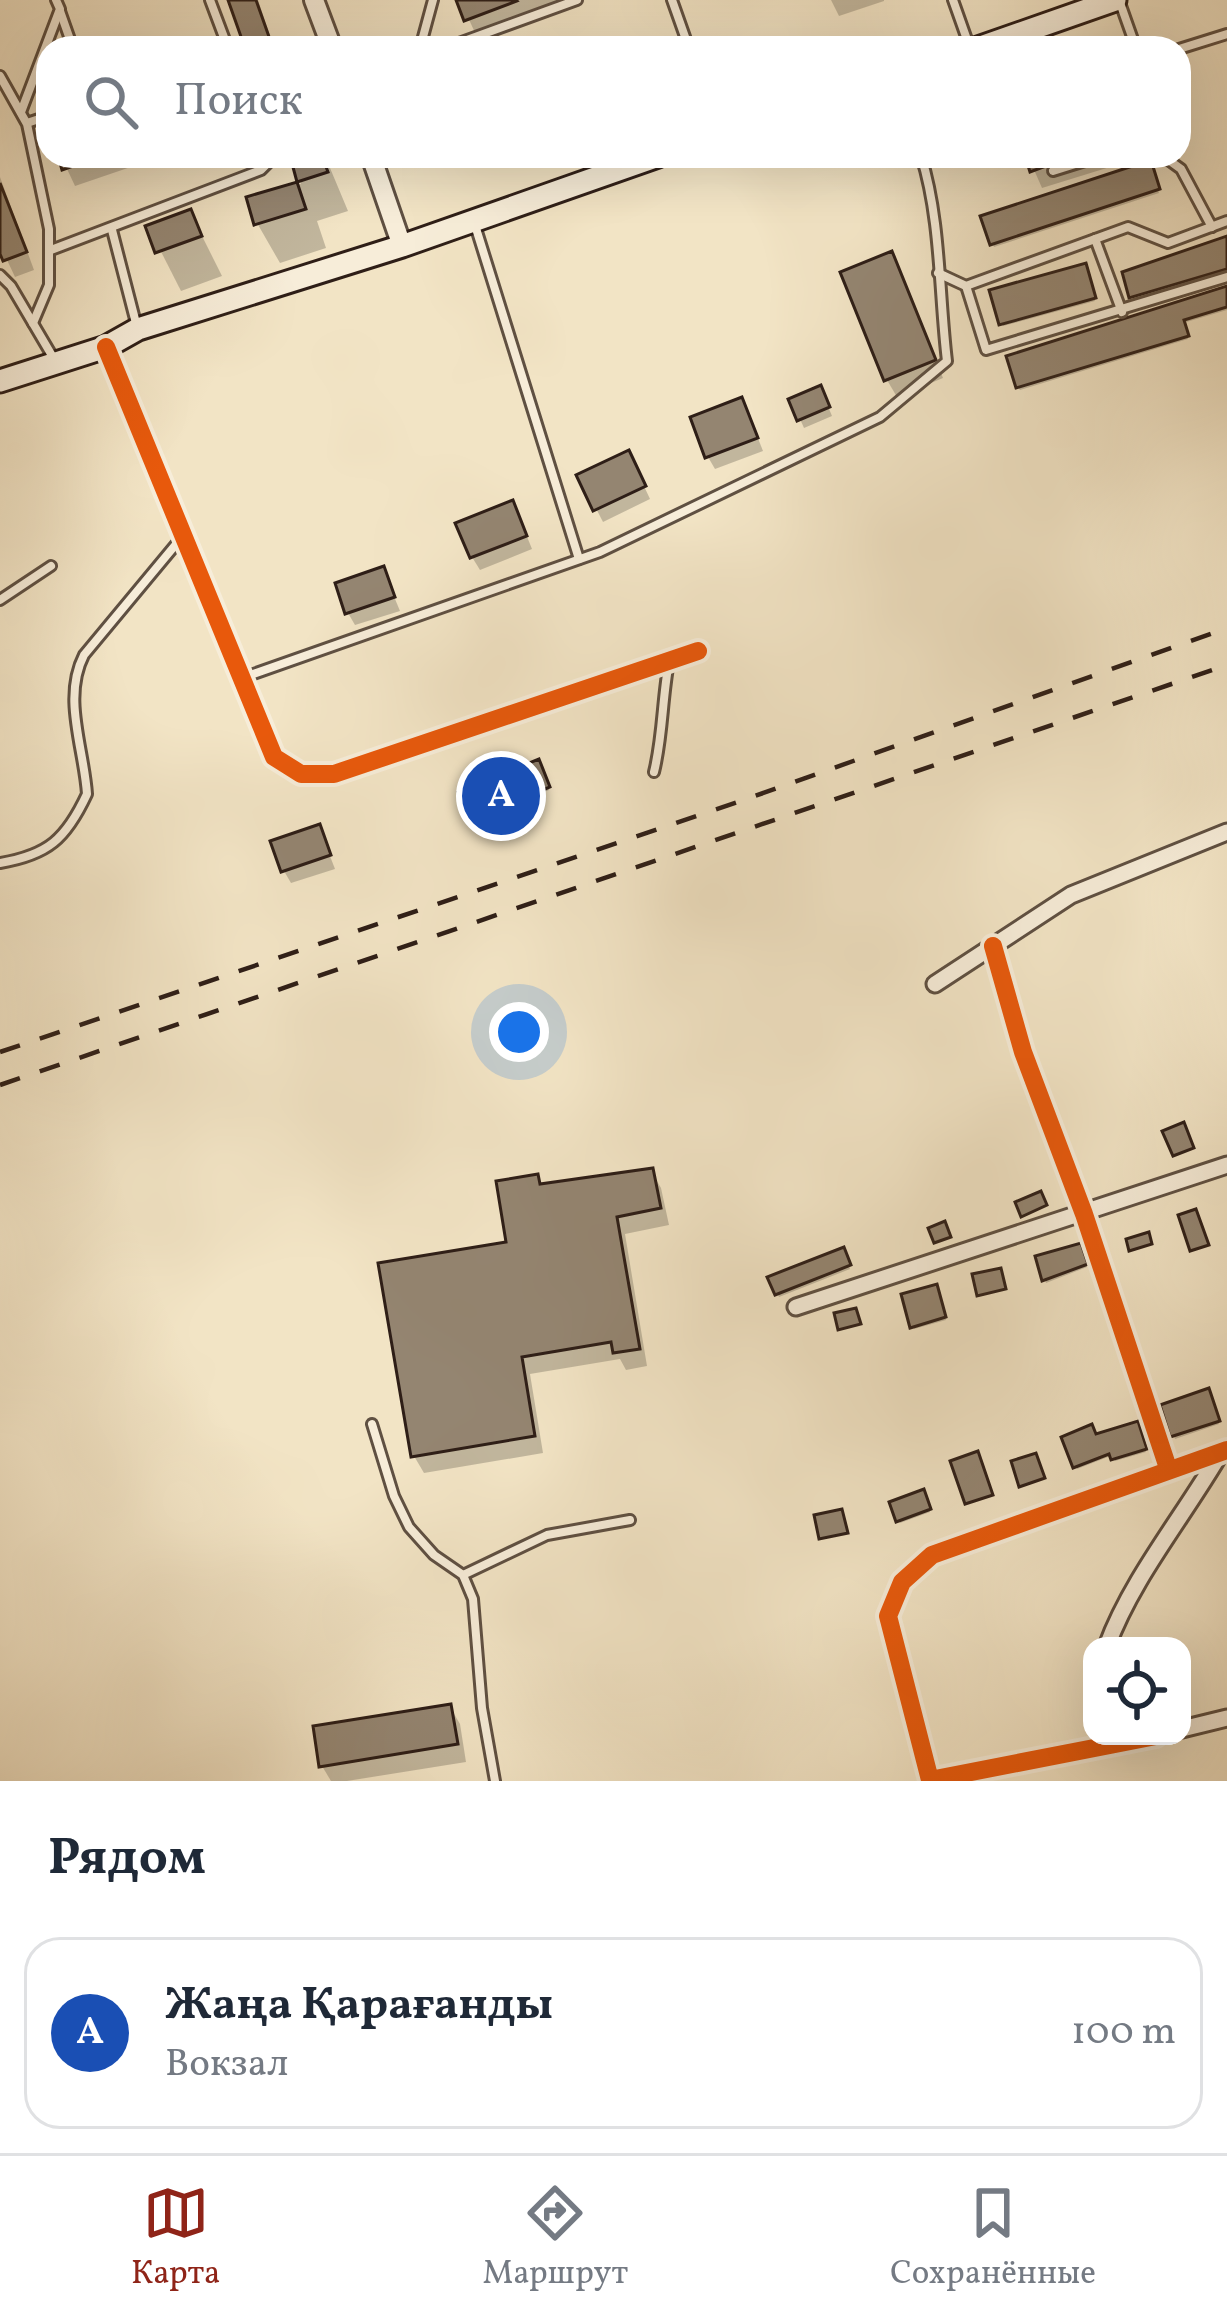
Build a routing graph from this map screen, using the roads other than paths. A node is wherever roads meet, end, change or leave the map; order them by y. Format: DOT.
graph roads {
  1 [pos="210,0"];
  2 [pos="314,0"];
  3 [pos="433,0"];
  4 [pos="577,0"];
  5 [pos="671,0"];
  6 [pos="952,0"];
  7 [pos="1117,0"];
  8 [pos="58,5"];
  9 [pos="1227,34"];
  10 [pos="47,36"];
  11 [pos="69,36"];
  12 [pos="224,36"];
  13 [pos="328,36"];
  14 [pos="423,36"];
  15 [pos="478,36"];
  16 [pos="684,36"];
  17 [pos="968,36"];
  18 [pos="1010,36"];
  19 [pos="1131,36"];
  20 [pos="1191,45"];
  21 [pos="36,69"];
  22 [pos="0,76"];
  23 [pos="21,113"];
  24 [pos="36,121"];
  25 [pos="27,124"];
  26 [pos="264,168"];
  27 [pos="375,168"];
  28 [pos="624,168"];
  29 [pos="925,168"];
  30 [pos="1063,168"];
  31 [pos="1180,168"];
  32 [pos="1053,171"];
  33 [pos="473,221"];
  34 [pos="1227,221"];
  35 [pos="1212,227"];
  36 [pos="112,230"];
  37 [pos="1095,239"];
  38 [pos="402,246"];
  39 [pos="51,250"];
  40 [pos="937,273"];
  41 [pos="0,275"];
  42 [pos="1227,277"];
  43 [pos="966,286"];
  44 [pos="1121,312"];
  45 [pos="33,323"];
  46 [pos="138,329"];
  47 [pos="106,346"];
  48 [pos="57,363"];
  49 [pos="0,382"];
  50 [pos="183,536"];
  51 [pos="579,560"];
  52 [pos="51,566"];
  53 [pos="0,600"];
  54 [pos="698,651"];
  55 [pos="670,661"];
  56 [pos="241,679"];
  57 [pos="654,772"];
  58 [pos="1227,832"];
  59 [pos="0,863"];
  60 [pos="993,946"];
  61 [pos="935,984"];
  62 [pos="1227,1166"];
  63 [pos="1084,1214"];
  64 [pos="796,1307"];
  65 [pos="372,1424"];
  66 [pos="1224,1451"];
  67 [pos="1168,1468"];
  68 [pos="630,1520"];
  69 [pos="463,1575"];
  70 [pos="1110,1637"];
  71 [pos="1227,1718"];
  72 [pos="1191,1728"];
  73 [pos="1103,1745"];
  74 [pos="927,1780"];
  75 [pos="495,1781"];
  1 -- 12 [label="lane"];
  2 -- 13 [label="street"];
  3 -- 14 [label="lane"];
  4 -- 15 [label="lane"];
  5 -- 16 [label="lane"];
  6 -- 17 [label="lane"];
  7 -- 18 [label="main road"];
  7 -- 19 [label="lane"];
  8 -- 10 [label="lane"];
  8 -- 11 [label="lane"];
  9 -- 20 [label="lane"];
  21 -- 23 [label="lane"];
  22 -- 23 [label="lane"];
  23 -- 25 [label="lane"];
  24 -- 25 [label="lane"];
  25 -- 39 [label="lane"];
  26 -- 36 [label="lane"];
  27 -- 38 [label="street"];
  28 -- 33 [label="main road"];
  29 -- 40 [label="lane"];
  30 -- 32 [label="lane"];
  31 -- 35 [label="lane"];
  33 -- 38 [label="main road"];
  33 -- 51 [label="lane"];
  34 -- 35 [label="lane"];
  35 -- 37 [label="lane"];
  36 -- 39 [label="lane"];
  36 -- 46 [label="lane"];
  37 -- 43 [label="lane"];
  37 -- 44 [label="lane"];
  38 -- 46 [label="main road"];
  39 -- 45 [label="lane"];
  40 -- 43 [label="lane"];
  40 -- 51 [label="lane"];
  41 -- 45 [label="lane"];
  42 -- 44 [label="lane"];
  43 -- 44 [label="lane"];
  45 -- 48 [label="lane"];
  46 -- 47 [label="main road"];
  47 -- 48 [label="main road"];
  47 -- 50 [label="street"];
  48 -- 49 [label="main road"];
  50 -- 56 [label="street"];
  50 -- 59 [label="lane"];
  51 -- 56 [label="lane"];
  52 -- 53 [label="lane"];
  54 -- 55 [label="street"];
  55 -- 56 [label="street"];
  55 -- 57 [label="lane"];
  58 -- 60 [label="street"];
  60 -- 61 [label="street"];
  60 -- 63 [label="street"];
  62 -- 63 [label="street"];
  63 -- 64 [label="street"];
  63 -- 67 [label="street"];
  65 -- 69 [label="lane"];
  66 -- 67 [label="street"];
  66 -- 70 [label="street"];
  67 -- 74 [label="street"];
  68 -- 69 [label="lane"];
  69 -- 75 [label="lane"];
  71 -- 72 [label="street"];
  73 -- 74 [label="street"];
}
